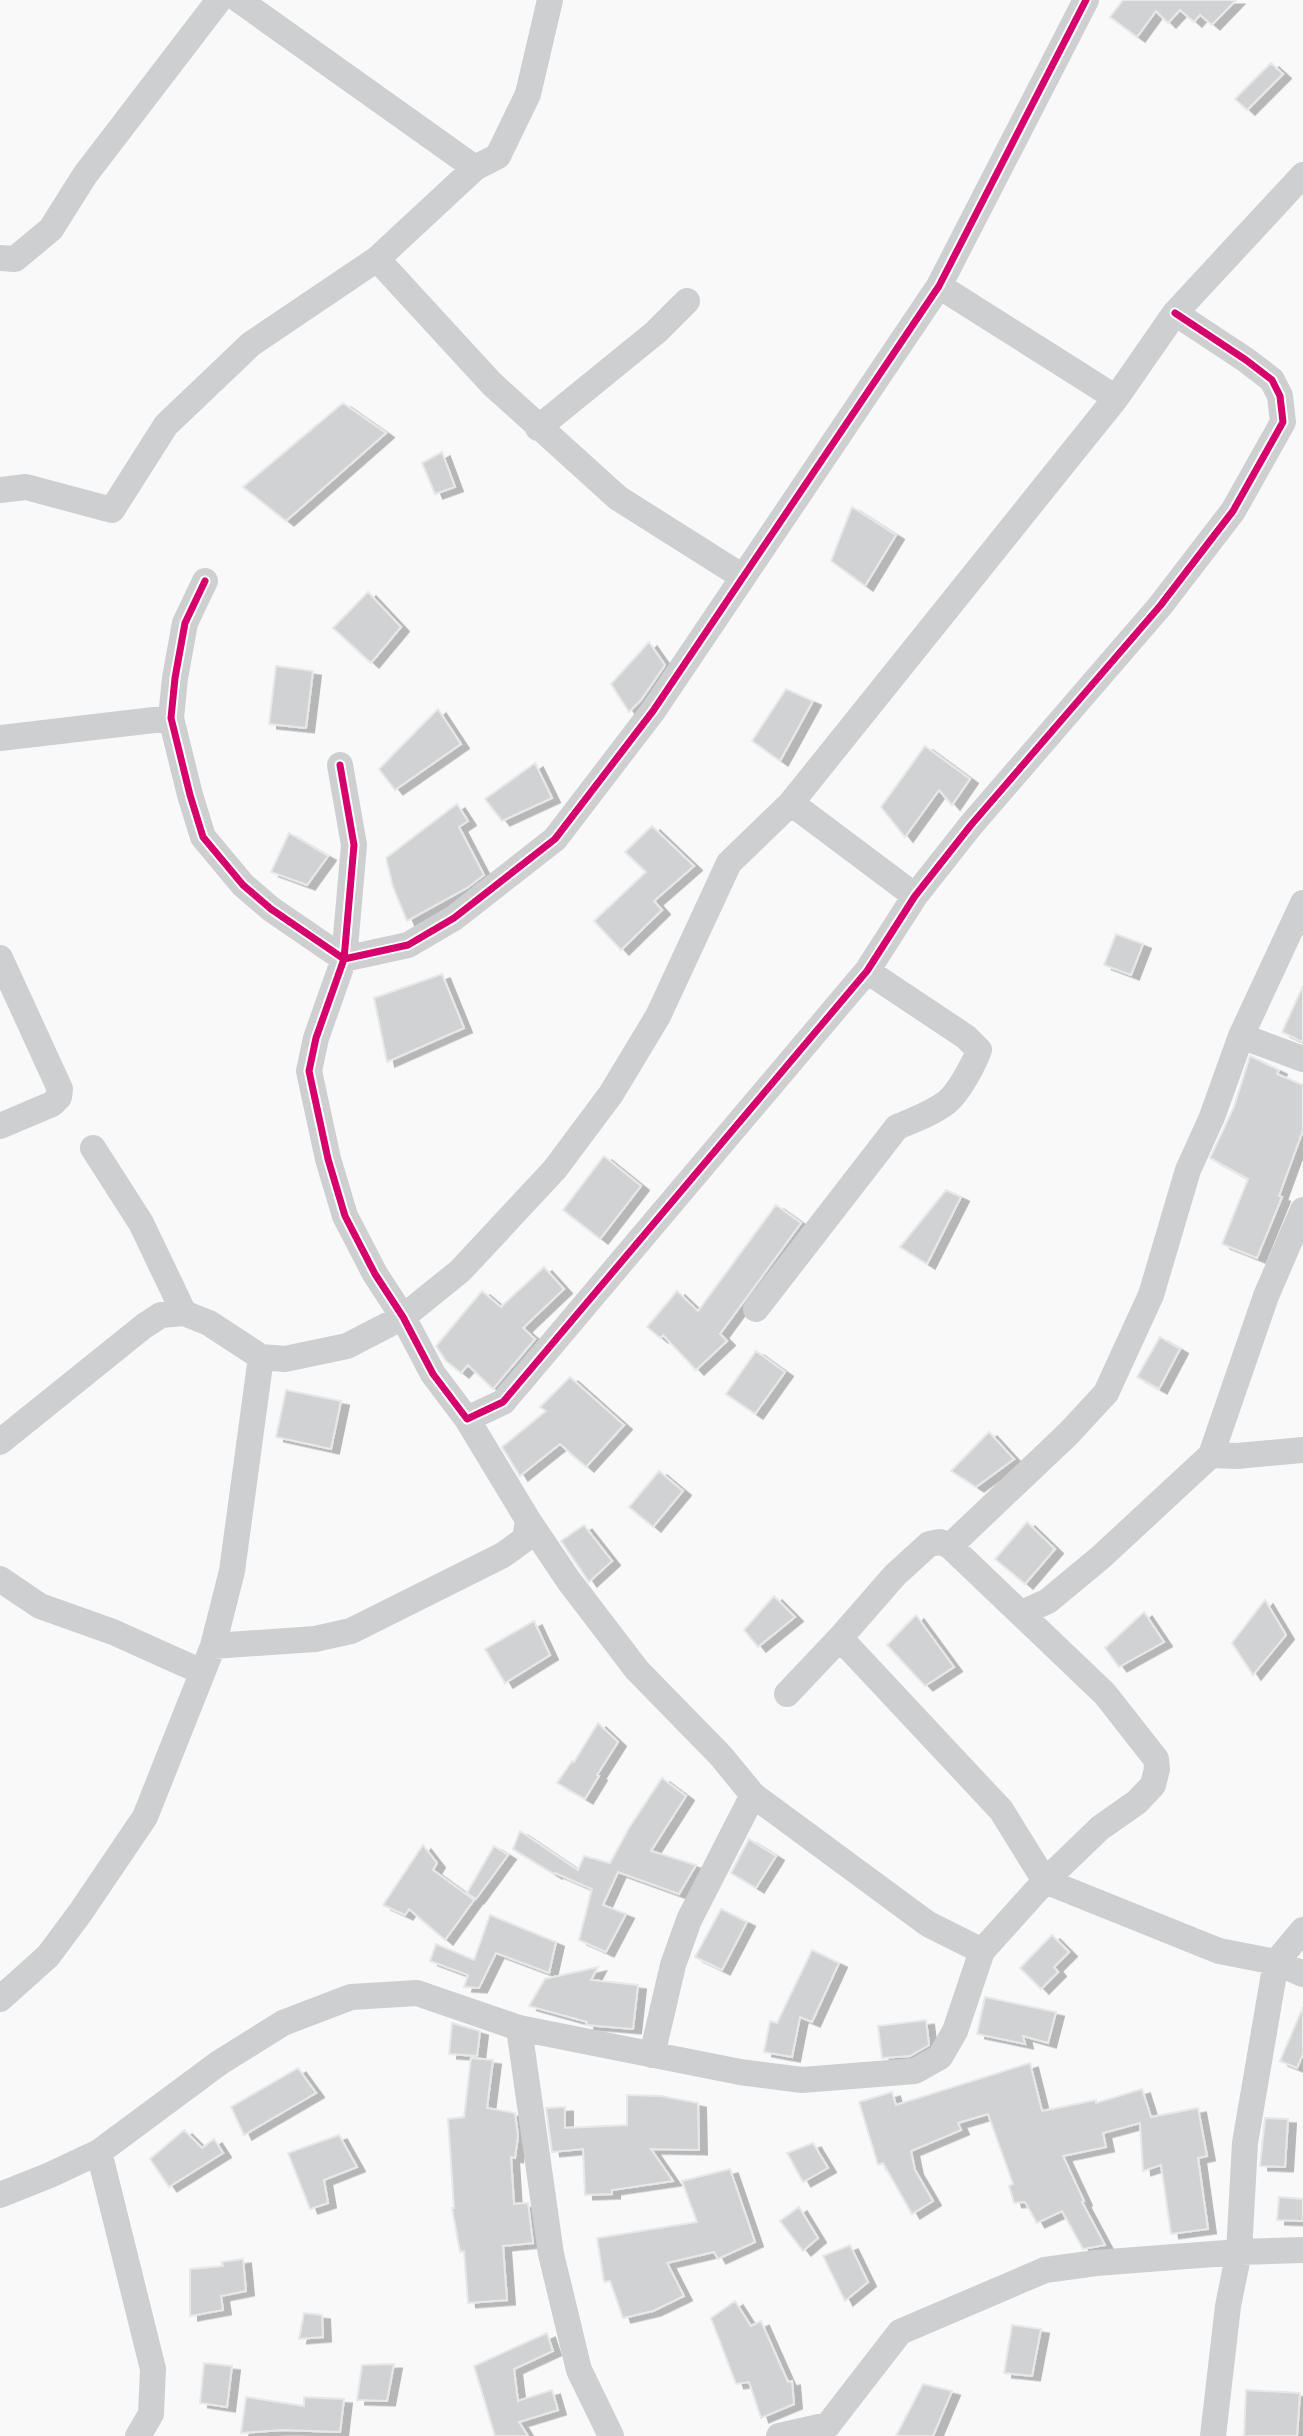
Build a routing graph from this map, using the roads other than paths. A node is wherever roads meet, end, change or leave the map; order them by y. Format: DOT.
graph roads {
  1 [pos="219,0"];
  2 [pos="239,0"];
  3 [pos="550,0"];
  4 [pos="1086,0"];
  5 [pos="475,168"];
  6 [pos="1303,175"];
  7 [pos="0,258"];
  8 [pos="377,259"];
  9 [pos="939,286"];
  10 [pos="687,301"];
  11 [pos="1175,313"];
  12 [pos="1116,398"];
  13 [pos="538,428"];
  14 [pos="0,490"];
  15 [pos="743,577"];
  16 [pos="205,581"];
  17 [pos="171,718"];
  18 [pos="0,738"];
  19 [pos="340,765"];
  20 [pos="791,803"];
  21 [pos="915,896"];
  22 [pos="1303,903"];
  23 [pos="0,958"];
  24 [pos="344,959"];
  25 [pos="867,971"];
  26 [pos="1241,1036"];
  27 [pos="1303,1059"];
  28 [pos="0,1126"];
  29 [pos="93,1148"];
  30 [pos="1303,1210"];
  31 [pos="756,1309"];
  32 [pos="184,1313"];
  33 [pos="403,1317"];
  34 [pos="261,1357"];
  35 [pos="467,1419"];
  36 [pos="0,1442"];
  37 [pos="1303,1450"];
  38 [pos="1211,1455"];
  39 [pos="528,1520"];
  40 [pos="950,1546"];
  41 [pos="0,1579"];
  42 [pos="1022,1614"];
  43 [pos="840,1638"];
  44 [pos="213,1646"];
  45 [pos="202,1672"];
  46 [pos="786,1694"];
  47 [pos="753,1796"];
  48 [pos="1045,1881"];
  49 [pos="1303,1930"];
  50 [pos="982,1951"];
  51 [pos="1276,1962"];
  52 [pos="1303,1973"];
  53 [pos="0,1999"];
  54 [pos="519,2028"];
  55 [pos="652,2054"];
  56 [pos="99,2152"];
  57 [pos="0,2195"];
  58 [pos="1303,2250"];
  59 [pos="1239,2252"];
  60 [pos="138,2436"];
  61 [pos="611,2436"];
  62 [pos="779,2436"];
  63 [pos="1213,2436"];
  1 -- 7 [label="street"];
  2 -- 5 [label="street"];
  3 -- 5 [label="street"];
  4 -- 9 [label="street"];
  5 -- 8 [label="street"];
  6 -- 11 [label="street"];
  8 -- 13 [label="street"];
  8 -- 14 [label="street"];
  9 -- 12 [label="street"];
  9 -- 15 [label="street"];
  10 -- 13 [label="street"];
  11 -- 12 [label="street"];
  11 -- 21 [label="street"];
  12 -- 20 [label="street"];
  13 -- 15 [label="street"];
  15 -- 24 [label="street"];
  16 -- 17 [label="street"];
  17 -- 18 [label="street"];
  17 -- 24 [label="street"];
  19 -- 24 [label="street"];
  20 -- 21 [label="street"];
  20 -- 33 [label="street"];
  21 -- 25 [label="street"];
  22 -- 26 [label="street"];
  23 -- 28 [label="street"];
  24 -- 33 [label="street"];
  25 -- 31 [label="street"];
  25 -- 35 [label="street"];
  26 -- 27 [label="street"];
  26 -- 40 [label="street"];
  29 -- 32 [label="street"];
  30 -- 38 [label="street"];
  32 -- 34 [label="street"];
  32 -- 36 [label="street"];
  33 -- 34 [label="street"];
  33 -- 35 [label="street"];
  34 -- 44 [label="street"];
  35 -- 39 [label="street"];
  37 -- 38 [label="street"];
  38 -- 42 [label="street"];
  39 -- 44 [label="street"];
  39 -- 47 [label="street"];
  40 -- 42 [label="street"];
  40 -- 43 [label="street"];
  41 -- 45 [label="street"];
  42 -- 48 [label="street"];
  43 -- 46 [label="street"];
  43 -- 48 [label="street"];
  44 -- 45 [label="street"];
  45 -- 53 [label="street"];
  47 -- 50 [label="street"];
  47 -- 55 [label="street"];
  48 -- 50 [label="street"];
  48 -- 51 [label="street"];
  49 -- 51 [label="street"];
  50 -- 55 [label="street"];
  51 -- 52 [label="street"];
  51 -- 59 [label="street"];
  54 -- 55 [label="street"];
  54 -- 56 [label="street"];
  54 -- 61 [label="street"];
  56 -- 57 [label="street"];
  56 -- 60 [label="street"];
  58 -- 59 [label="street"];
  59 -- 62 [label="street"];
  59 -- 63 [label="street"];
}
